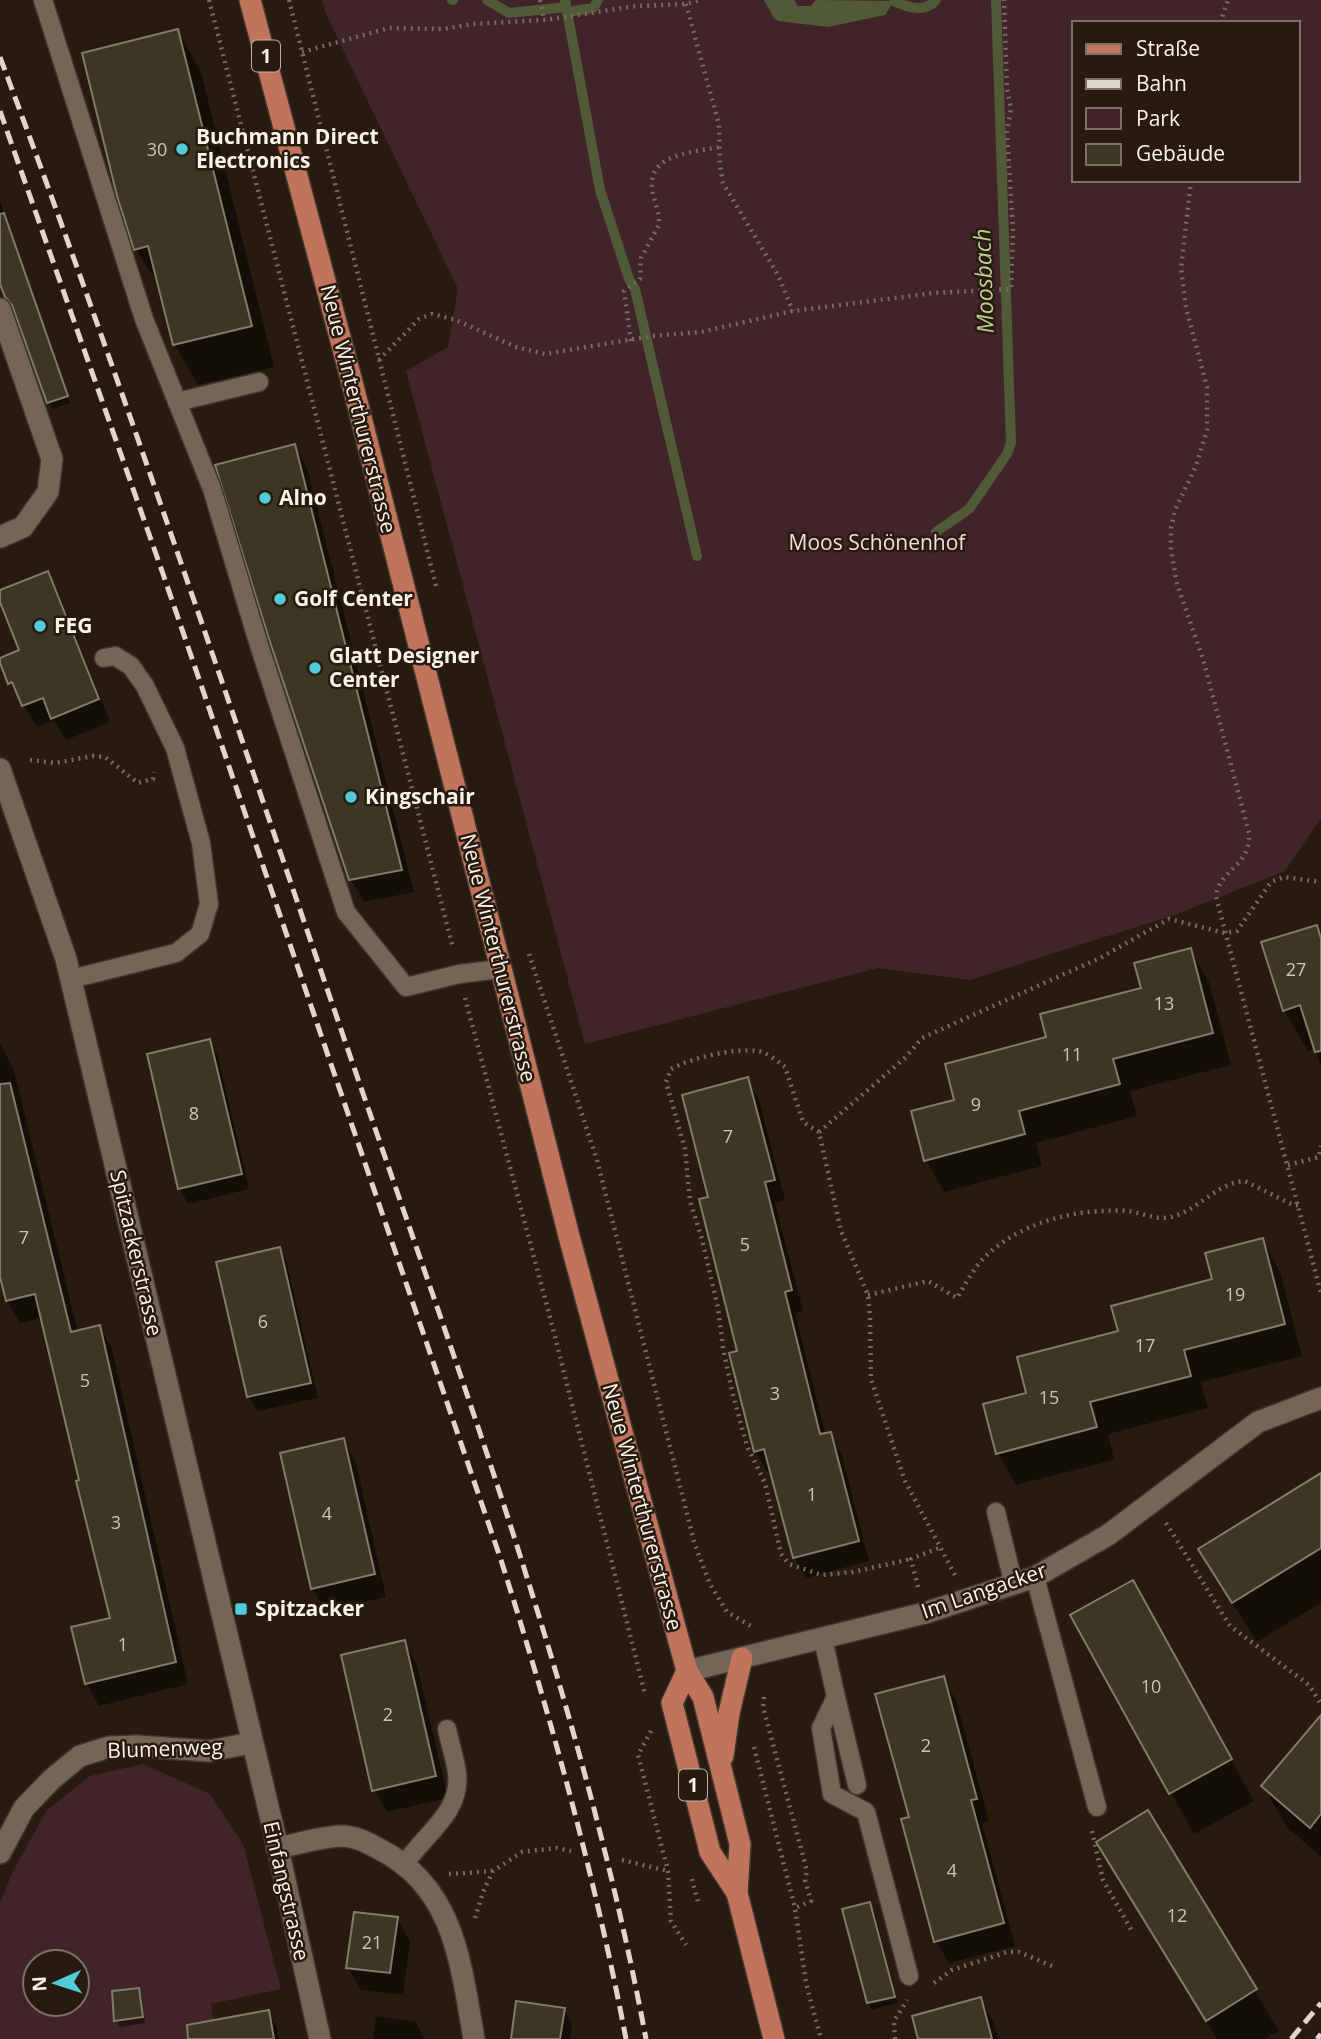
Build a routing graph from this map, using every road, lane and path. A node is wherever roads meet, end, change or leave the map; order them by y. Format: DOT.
graph roads {
  1 [pos="43,0"];
  2 [pos="250,0"];
  3 [pos="289,0"];
  4 [pos="701,0"];
  5 [pos="1004,0"];
  6 [pos="1228,0"];
  7 [pos="687,4"];
  8 [pos="542,6"];
  9 [pos="544,20"];
  10 [pos="1221,21"];
  11 [pos="302,52"];
  12 [pos="720,147"];
  13 [pos="1191,182"];
  14 [pos="0,309"];
  15 [pos="793,311"];
  16 [pos="631,341"];
  17 [pos="379,360"];
  18 [pos="259,382"];
  19 [pos="353,386"];
  20 [pos="177,402"];
  21 [pos="0,537"];
  22 [pos="437,590"];
  23 [pos="104,659"];
  24 [pos="30,760"];
  25 [pos="152,764"];
  26 [pos="0,769"];
  27 [pos="1321,882"];
  28 [pos="1225,933"];
  29 [pos="529,954"];
  30 [pos="500,969"];
  31 [pos="71,979"];
  32 [pos="819,1132"];
  33 [pos="1321,1146"];
  34 [pos="1288,1165"];
  35 [pos="1298,1205"];
  36 [pos="1321,1293"];
  37 [pos="867,1295"];
  38 [pos="1321,1398"];
  39 [pos="1151,1503"];
  40 [pos="996,1511"];
  41 [pos="939,1548"];
  42 [pos="911,1559"];
  43 [pos="1035,1577"];
  44 [pos="1014,1585"];
  45 [pos="969,1600"];
  46 [pos="925,1613"];
  47 [pos="823,1639"];
  48 [pos="750,1656"];
  49 [pos="687,1671"];
  50 [pos="836,1697"];
  51 [pos="1321,1704"];
  52 [pos="653,1727"];
  53 [pos="447,1729"];
  54 [pos="752,1737"];
  55 [pos="251,1743"];
  56 [pos="722,1768"];
  57 [pos="857,1785"];
  58 [pos="1097,1807"];
  59 [pos="277,1848"];
  60 [pos="571,1851"];
  61 [pos="0,1853"];
  62 [pos="622,1860"];
  63 [pos="404,1865"];
  64 [pos="493,1871"];
  65 [pos="668,1871"];
  66 [pos="438,1875"];
  67 [pos="737,1893"];
  68 [pos="795,1908"];
  69 [pos="477,1928"];
  70 [pos="1133,1933"];
  71 [pos="685,1945"];
  72 [pos="967,1966"];
  73 [pos="1052,1966"];
  74 [pos="911,1983"];
  75 [pos="320,2039"];
  76 [pos="474,2039"];
  77 [pos="774,2039"];
  78 [pos="821,2039"];
  79 [pos="895,2039"];
  1 -- 20 [label="lane"];
  2 -- 19 [label="main road, Neue Winterthurerstrasse / 1"];
  3 -- 11 [label="path"];
  4 -- 7 [label="path"];
  5 -- 15 [label="path"];
  6 -- 10 [label="path"];
  7 -- 9 [label="path"];
  7 -- 12 [label="path"];
  8 -- 9 [label="path"];
  9 -- 11 [label="path"];
  11 -- 17 [label="path"];
  12 -- 15 [label="path"];
  12 -- 16 [label="path"];
  13 -- 28 [label="path"];
  14 -- 21 [label="street"];
  15 -- 16 [label="path"];
  16 -- 17 [label="path"];
  17 -- 19 [label="path"];
  17 -- 22 [label="path"];
  18 -- 20 [label="lane"];
  19 -- 30 [label="main road, Neue Winterthurerstrasse / 1"];
  20 -- 30 [label="lane"];
  23 -- 31 [label="lane"];
  24 -- 25 [label="path"];
  26 -- 31 [label="street, Spitzackerstrasse"];
  27 -- 28 [label="path"];
  28 -- 32 [label="path"];
  28 -- 34 [label="path"];
  29 -- 48 [label="path"];
  30 -- 49 [label="main road, Neue Winterthurerstrasse / 1"];
  31 -- 55 [label="street, Spitzackerstrasse"];
  32 -- 37 [label="path"];
  32 -- 42 [label="path"];
  33 -- 34 [label="path"];
  34 -- 35 [label="path"];
  35 -- 36 [label="path"];
  35 -- 37 [label="path"];
  37 -- 41 [label="path"];
  38 -- 39 [label="street, Im Langacker"];
  39 -- 43 [label="street, Im Langacker"];
  39 -- 51 [label="path"];
  40 -- 44 [label="lane"];
  41 -- 42 [label="path"];
  41 -- 45 [label="path"];
  42 -- 46 [label="path"];
  43 -- 44 [label="street, Im Langacker"];
  43 -- 58 [label="lane"];
  44 -- 45 [label="street, Im Langacker"];
  45 -- 46 [label="street, Im Langacker"];
  46 -- 47 [label="street, Im Langacker"];
  47 -- 48 [label="street, Im Langacker"];
  47 -- 50 [label="lane"];
  48 -- 49 [label="street, Im Langacker"];
  48 -- 56 [label="main road"];
  48 -- 68 [label="path"];
  49 -- 56 [label="main road, Neue Winterthurerstrasse / 1"];
  49 -- 67 [label="main road, Neue Winterthurerstrasse / 1"];
  50 -- 57 [label="lane"];
  50 -- 74 [label="lane"];
  52 -- 65 [label="path"];
  53 -- 63 [label="lane"];
  54 -- 68 [label="path"];
  55 -- 59 [label="street, Einfangstrasse"];
  55 -- 61 [label="street, Blumenweg"];
  56 -- 67 [label="main road, Neue Winterthurerstrasse / 1"];
  58 -- 70 [label="path"];
  59 -- 63 [label="street"];
  59 -- 75 [label="street, Einfangstrasse"];
  60 -- 64 [label="path"];
  62 -- 65 [label="path"];
  63 -- 76 [label="street"];
  64 -- 66 [label="path"];
  64 -- 69 [label="path"];
  65 -- 71 [label="path"];
  67 -- 77 [label="main road, Neue Winterthurerstrasse / 1"];
  68 -- 78 [label="path"];
  72 -- 73 [label="path"];
  74 -- 79 [label="path"];
}
